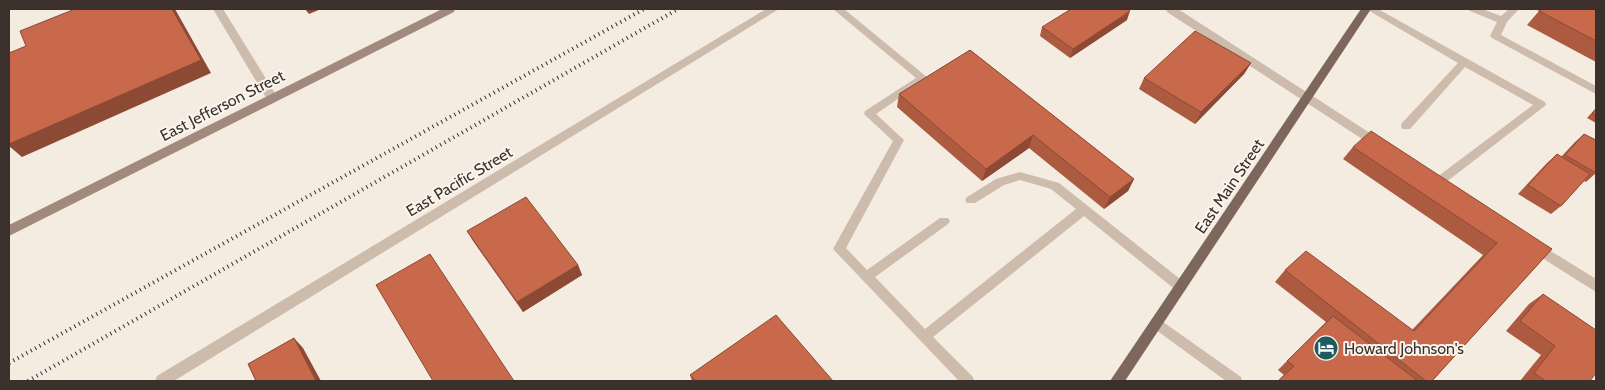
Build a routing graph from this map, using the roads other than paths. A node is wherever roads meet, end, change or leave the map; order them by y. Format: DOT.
graph roads {
  1 [pos="218,9"];
  2 [pos="450,9"];
  3 [pos="774,9"];
  4 [pos="838,9"];
  5 [pos="1171,9"];
  6 [pos="1366,9"];
  7 [pos="1371,9"];
  8 [pos="1473,9"];
  9 [pos="1514,9"];
  10 [pos="1503,20"];
  11 [pos="1465,61"];
  12 [pos="1596,90"];
  13 [pos="272,98"];
  14 [pos="1308,98"];
  15 [pos="1406,126"];
  16 [pos="1388,150"];
  17 [pos="1437,183"];
  18 [pos="972,200"];
  19 [pos="1084,209"];
  20 [pos="944,220"];
  21 [pos="9,231"];
  22 [pos="1521,237"];
  23 [pos="866,277"];
  24 [pos="1596,286"];
  25 [pos="1181,287"];
  26 [pos="1156,323"];
  27 [pos="924,337"];
  28 [pos="162,381"];
  29 [pos="968,381"];
  30 [pos="1117,381"];
  31 [pos="1236,381"];
  1 -- 13 [label="street"];
  2 -- 13 [label="main road, East Jefferson Street"];
  3 -- 28 [label="street, East Pacific Street"];
  4 -- 23 [label="lane"];
  5 -- 14 [label="street"];
  6 -- 14 [label="main road, East Main Street"];
  7 -- 11 [label="lane"];
  8 -- 10 [label="lane"];
  9 -- 10 [label="lane"];
  10 -- 12 [label="lane"];
  11 -- 15 [label="lane"];
  11 -- 17 [label="lane"];
  13 -- 21 [label="main road, East Jefferson Street"];
  14 -- 16 [label="street"];
  14 -- 25 [label="main road, East Main Street"];
  18 -- 19 [label="lane"];
  19 -- 25 [label="lane"];
  19 -- 27 [label="lane"];
  20 -- 23 [label="lane"];
  22 -- 24 [label="street"];
  23 -- 27 [label="lane"];
  25 -- 26 [label="main road, East Main Street"];
  26 -- 30 [label="main road, East Main Street"];
  26 -- 31 [label="lane"];
  27 -- 29 [label="lane"];
}
